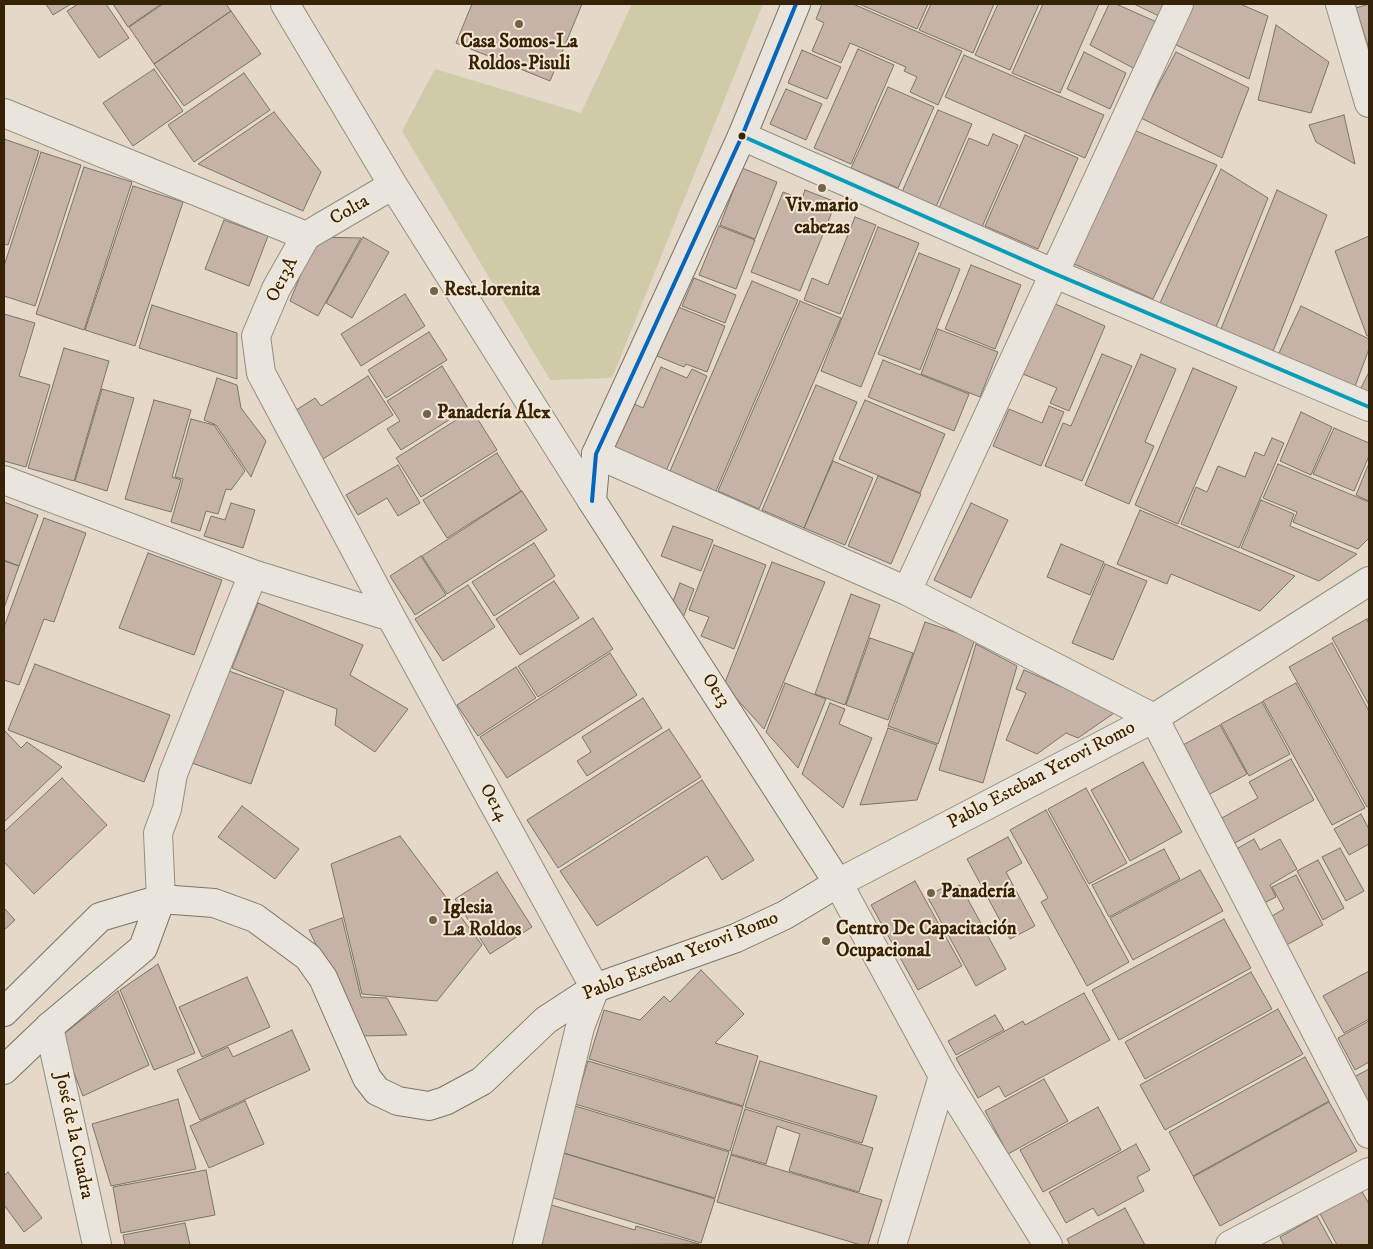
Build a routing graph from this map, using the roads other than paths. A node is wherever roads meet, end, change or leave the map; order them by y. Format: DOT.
graph roads {
  1 [pos="285,4"];
  2 [pos="796,4"];
  3 [pos="1179,4"];
  4 [pos="1340,4"];
  5 [pos="1369,103"];
  6 [pos="4,113"];
  7 [pos="742,136"];
  8 [pos="394,185"];
  9 [pos="306,236"];
  10 [pos="1053,273"];
  11 [pos="1369,407"];
  12 [pos="596,454"];
  13 [pos="4,480"];
  14 [pos="592,501"];
  15 [pos="253,574"];
  16 [pos="1369,581"];
  17 [pos="907,591"];
  18 [pos="391,617"];
  19 [pos="1154,718"];
  20 [pos="838,883"];
  21 [pos="161,899"];
  22 [pos="595,988"];
  23 [pos="4,1012"];
  24 [pos="49,1027"];
  25 [pos="4,1070"];
  26 [pos="943,1076"];
  27 [pos="1369,1134"];
  28 [pos="1369,1172"];
  29 [pos="97,1245"];
  30 [pos="527,1245"];
  31 [pos="892,1245"];
  32 [pos="1048,1245"];
  33 [pos="1230,1245"];
  1 -- 8 [label="street, Oe13"];
  2 -- 7 [label="street"];
  3 -- 10 [label="street"];
  4 -- 5 [label="street"];
  6 -- 9 [label="street, Oe13A"];
  7 -- 10 [label="street"];
  7 -- 12 [label="street"];
  8 -- 9 [label="street, Colta"];
  8 -- 14 [label="street, Oe13"];
  9 -- 18 [label="street, Oe13A"];
  10 -- 11 [label="street"];
  10 -- 17 [label="street"];
  12 -- 14 [label="street"];
  12 -- 17 [label="street"];
  13 -- 15 [label="street"];
  14 -- 20 [label="street, Oe13"];
  15 -- 18 [label="street"];
  15 -- 21 [label="street"];
  16 -- 19 [label="street, Pablo Esteban Yerovi Romo"];
  17 -- 19 [label="street"];
  18 -- 22 [label="street, Oe14"];
  19 -- 20 [label="street, Pablo Esteban Yerovi Romo"];
  19 -- 27 [label="street"];
  20 -- 22 [label="street, Pablo Esteban Yerovi Romo"];
  20 -- 26 [label="street, Oe13"];
  21 -- 22 [label="street, Pablo Esteban Yerovi Romo"];
  21 -- 23 [label="street, Pablo Esteban Yerovi Romo"];
  21 -- 24 [label="street"];
  22 -- 30 [label="street"];
  24 -- 25 [label="street"];
  24 -- 29 [label="street, José de la Cuadra"];
  26 -- 31 [label="street"];
  26 -- 32 [label="street, Oe13"];
  28 -- 33 [label="street"];
}
